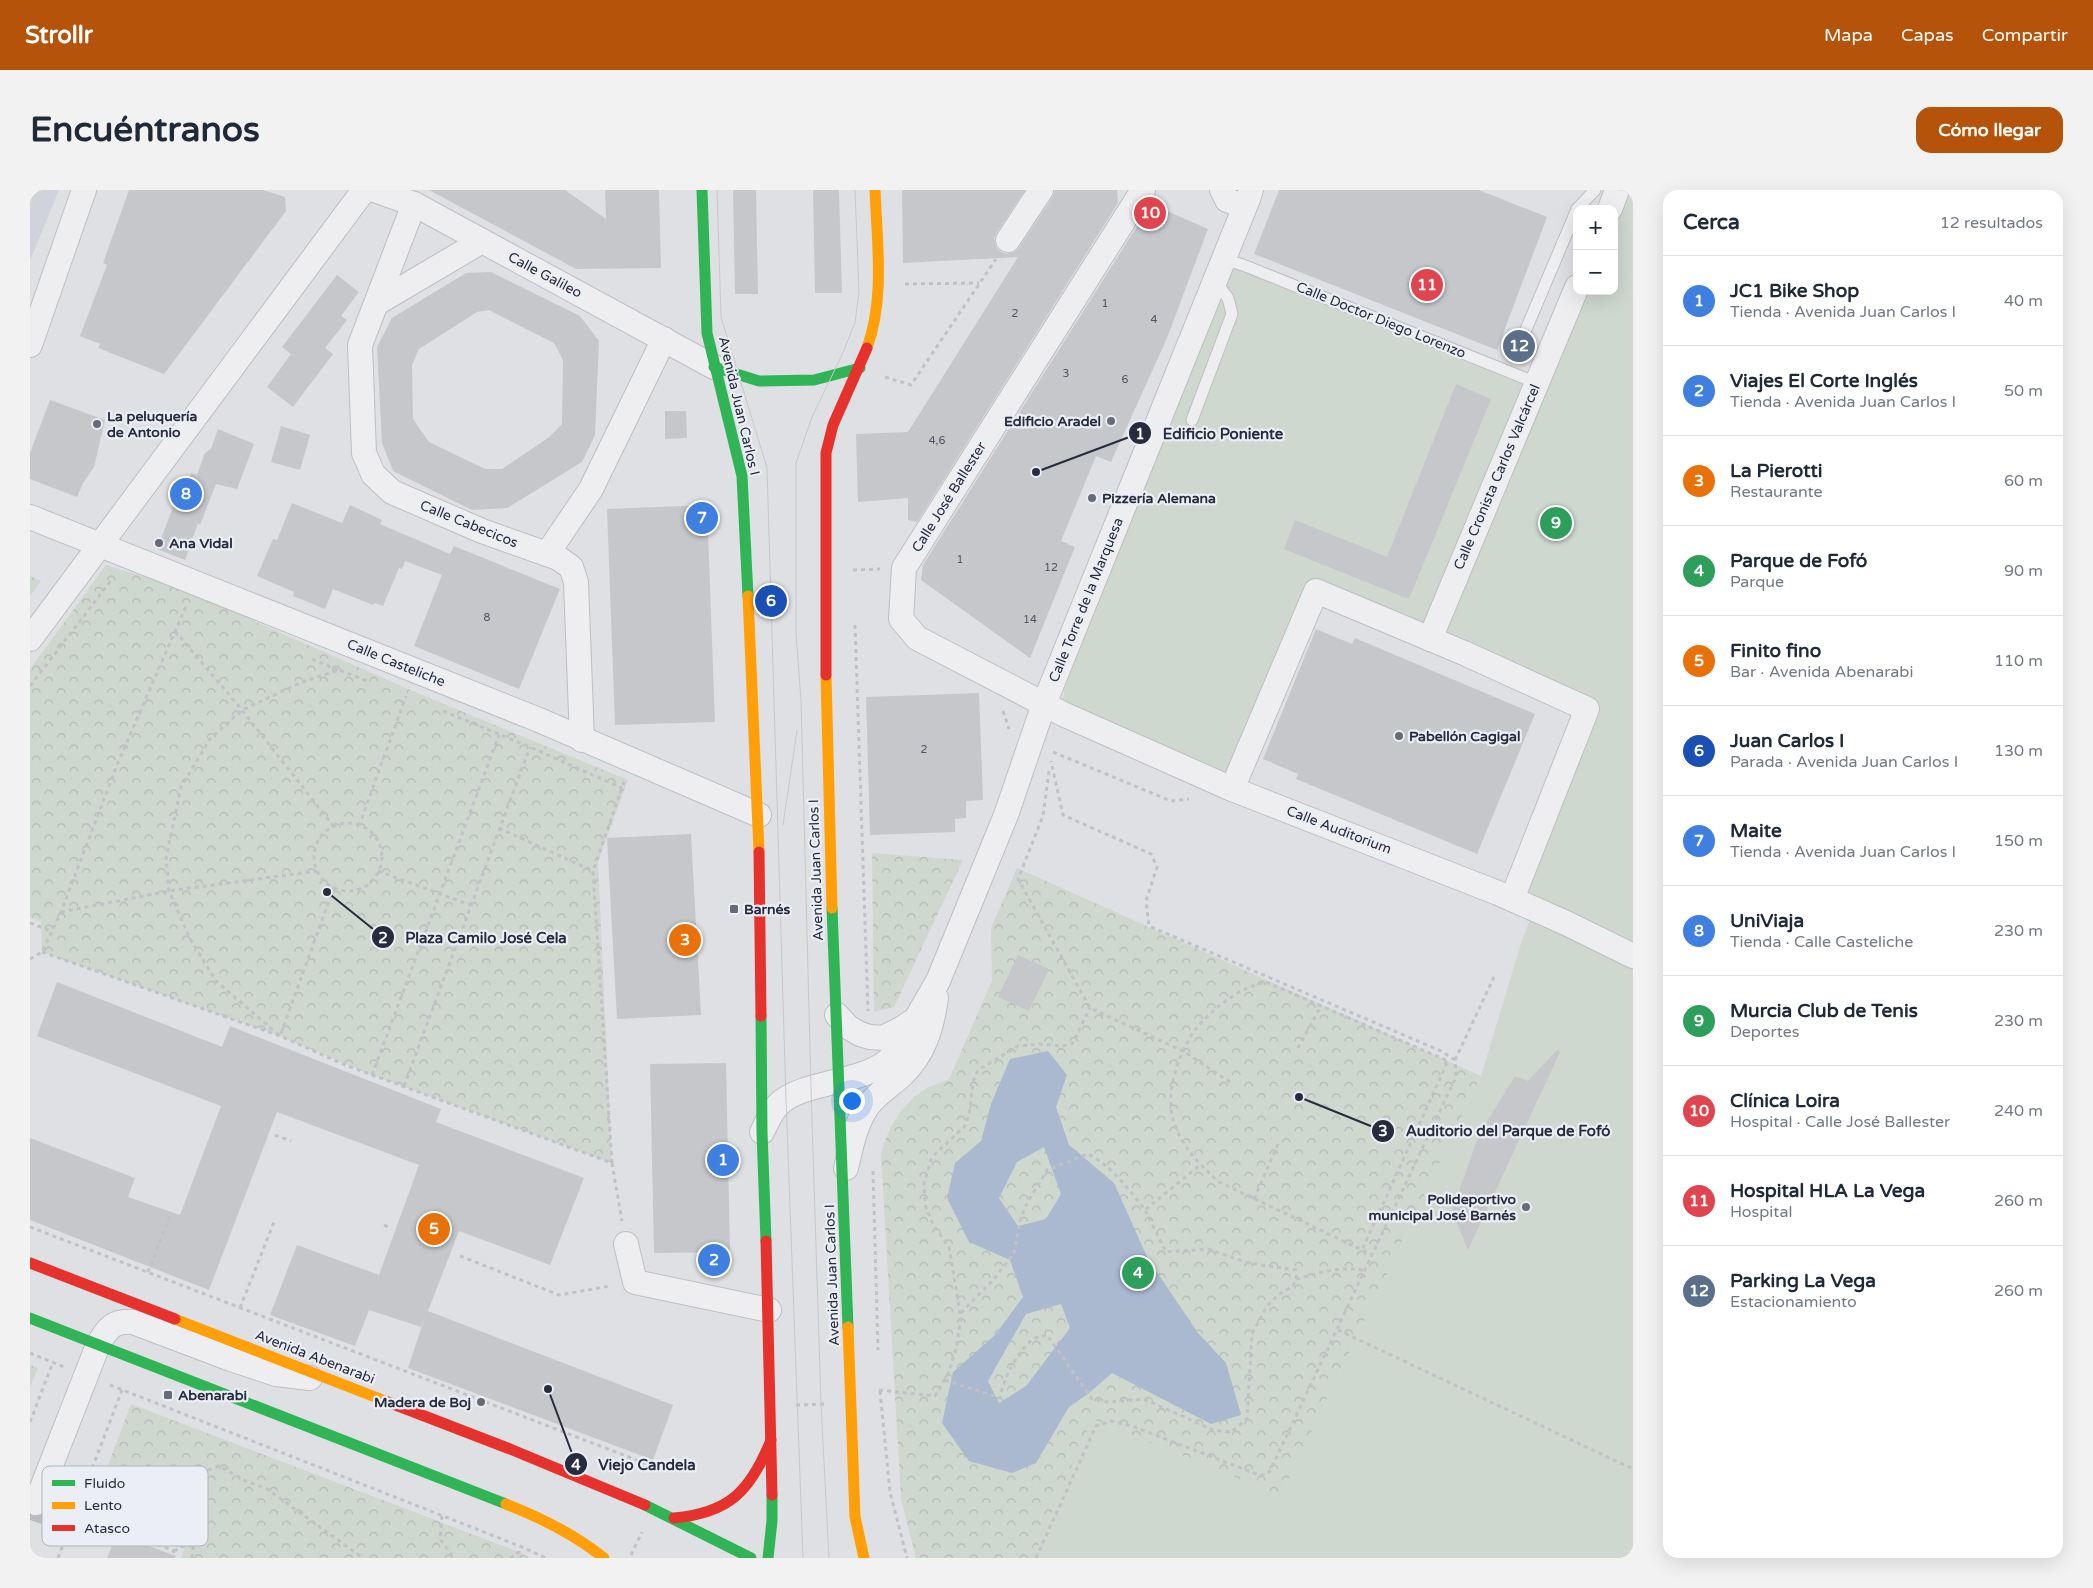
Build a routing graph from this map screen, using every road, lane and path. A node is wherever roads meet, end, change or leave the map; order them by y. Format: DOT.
graph roads {
  1 [pos="84,190"];
  2 [pos="364,190"];
  3 [pos="374,190"];
  4 [pos="702,190"];
  5 [pos="875,190"];
  6 [pos="1041,190"];
  7 [pos="1143,190"];
  8 [pos="1595,190"];
  9 [pos="1617,190"];
  10 [pos="1232,199"];
  11 [pos="414,204"];
  12 [pos="1581,205"];
  13 [pos="1611,205"];
  14 [pos="1573,218"];
  15 [pos="1008,240"];
  16 [pos="482,241"];
  17 [pos="1224,259"];
  18 [pos="1251,268"];
  19 [pos="1277,273"];
  20 [pos="1215,281"];
  21 [pos="979,283"];
  22 [pos="897,284"];
  23 [pos="1574,295"];
  24 [pos="377,303"];
  25 [pos="664,339"];
  26 [pos="30,345"];
  27 [pos="1519,346"];
  28 [pos="714,367"];
  29 [pos="860,368"];
  30 [pos="885,369"];
  31 [pos="1537,384"];
  32 [pos="1192,420"];
  33 [pos="30,517"];
  34 [pos="100,544"];
  35 [pos="547,554"];
  36 [pos="852,561"];
  37 [pos="853,580"];
  38 [pos="122,581"];
  39 [pos="195,582"];
  40 [pos="177,602"];
  41 [pos="186,606"];
  42 [pos="195,610"];
  43 [pos="854,620"];
  44 [pos="175,631"];
  45 [pos="30,639"];
  46 [pos="1430,639"];
  47 [pos="303,655"];
  48 [pos="339,670"];
  49 [pos="372,683"];
  50 [pos="30,686"];
  51 [pos="398,692"];
  52 [pos="406,696"];
  53 [pos="415,699"];
  54 [pos="1044,704"];
  55 [pos="242,710"];
  56 [pos="440,710"];
  57 [pos="539,720"];
  58 [pos="498,734"];
  59 [pos="582,740"];
  60 [pos="530,747"];
  61 [pos="1049,750"];
  62 [pos="631,760"];
  63 [pos="622,788"];
  64 [pos="1232,789"];
  65 [pos="1196,798"];
  66 [pos="759,815"];
  67 [pos="359,826"];
  68 [pos="334,827"];
  69 [pos="499,828"];
  70 [pos="317,871"];
  71 [pos="378,871"];
  72 [pos="593,871"];
  73 [pos="334,887"];
  74 [pos="169,891"];
  75 [pos="439,894"];
  76 [pos="1512,899"];
  77 [pos="470,905"];
  78 [pos="61,912"];
  79 [pos="30,922"];
  80 [pos="51,931"];
  81 [pos="42,952"];
  82 [pos="1633,956"];
  83 [pos="30,959"];
  84 [pos="1494,977"];
  85 [pos="938,981"];
  86 [pos="1320,1006"];
  87 [pos="1090,1008"];
  88 [pos="837,1015"];
  89 [pos="916,1019"];
  90 [pos="280,1036"];
  91 [pos="870,1038"];
  92 [pos="1298,1048"];
  93 [pos="1183,1051"];
  94 [pos="1455,1060"];
  95 [pos="346,1064"];
  96 [pos="344,1071"];
  97 [pos="372,1075"];
  98 [pos="839,1081"];
  99 [pos="1230,1082"];
  100 [pos="404,1086"];
  101 [pos="762,1132"];
  102 [pos="275,1135"];
  103 [pos="291,1141"];
  104 [pos="1278,1144"];
  105 [pos="612,1163"];
  106 [pos="1200,1165"];
  107 [pos="873,1168"];
  108 [pos="843,1179"];
  109 [pos="1254,1199"];
  110 [pos="1145,1210"];
  111 [pos="171,1213"];
  112 [pos="274,1222"];
  113 [pos="384,1225"];
  114 [pos="391,1228"];
  115 [pos="626,1244"];
  116 [pos="1362,1250"];
  117 [pos="1373,1255"];
  118 [pos="460,1256"];
  119 [pos="30,1263"];
  120 [pos="1366,1271"];
  121 [pos="148,1272"];
  122 [pos="1296,1279"];
  123 [pos="635,1282"];
  124 [pos="240,1308"];
  125 [pos="768,1310"];
  126 [pos="960,1313"];
  127 [pos="30,1318"];
  128 [pos="1338,1330"];
  129 [pos="98,1345"];
  130 [pos="878,1351"];
  131 [pos="30,1353"];
  132 [pos="53,1362"];
  133 [pos="86,1376"];
  134 [pos="332,1380"];
  135 [pos="879,1380"];
  136 [pos="946,1381"];
  137 [pos="122,1390"];
  138 [pos="880,1390"];
  139 [pos="852,1397"];
  140 [pos="770,1406"];
  141 [pos="30,1422"];
  142 [pos="770,1440"];
  143 [pos="51,1466"];
  144 [pos="93,1466"];
  145 [pos="1633,1469"];
  146 [pos="208,1470"];
  147 [pos="42,1489"];
  148 [pos="36,1504"];
  149 [pos="653,1508"];
  150 [pos="442,1516"];
  151 [pos="674,1518"];
  152 [pos="63,1546"];
  153 [pos="161,1546"];
  154 [pos="183,1546"];
  155 [pos="522,1547"];
  156 [pos="174,1551"];
  157 [pos="58,1558"];
  158 [pos="171,1558"];
  159 [pos="363,1558"];
  160 [pos="454,1558"];
  161 [pos="510,1558"];
  162 [pos="546,1558"];
  163 [pos="604,1558"];
  164 [pos="630,1558"];
  165 [pos="752,1558"];
  166 [pos="768,1558"];
  167 [pos="864,1558"];
  168 [pos="907,1558"];
  169 [pos="1036,1558"];
  1 -- 26 [label="street"];
  2 -- 34 [label="street"];
  3 -- 11 [label="street, Calle Galileo"];
  4 -- 28 [label="main road, Avenida Juan Carlos I"];
  5 -- 29 [label="main road, Avenida Juan Carlos I"];
  6 -- 15 [label="street"];
  7 -- 54 [label="street, Calle José Ballester"];
  8 -- 12 [label="lane"];
  9 -- 13 [label="street"];
  10 -- 17 [label="street, Calle Torre de la Marquesa"];
  11 -- 16 [label="street, Calle Galileo"];
  11 -- 24 [label="street, Calle Cabecicos"];
  14 -- 27 [label="lane"];
  15 -- 21 [label="path"];
  16 -- 24 [label="street"];
  16 -- 25 [label="street, Calle Galileo"];
  17 -- 18 [label="lane, Calle Doctor Diego Lorenzo"];
  17 -- 20 [label="street, Calle Torre de la Marquesa"];
  18 -- 19 [label="lane"];
  18 -- 31 [label="lane, Calle Doctor Diego Lorenzo"];
  20 -- 32 [label="lane"];
  20 -- 54 [label="street, Calle Torre de la Marquesa"];
  21 -- 22 [label="path"];
  21 -- 30 [label="path"];
  23 -- 31 [label="street, Calle Cronista Carlos Valcárcel"];
  24 -- 35 [label="street, Calle Cabecicos"];
  25 -- 28 [label="street, Calle Galileo"];
  25 -- 35 [label="street"];
  28 -- 29 [label="main road"];
  28 -- 66 [label="main road, Avenida Juan Carlos I"];
  29 -- 88 [label="main road, Avenida Juan Carlos I"];
  31 -- 46 [label="street, Calle Cronista Carlos Valcárcel"];
  33 -- 34 [label="street, Calle Casteliche"];
  34 -- 39 [label="street, Calle Casteliche"];
  34 -- 45 [label="street"];
  35 -- 59 [label="street, Calle Cabecicos"];
  36 -- 37 [label="path"];
  38 -- 50 [label="path"];
  39 -- 41 [label="path"];
  39 -- 57 [label="street, Calle Casteliche"];
  40 -- 41 [label="path"];
  41 -- 42 [label="path"];
  41 -- 44 [label="path"];
  43 -- 91 [label="path"];
  44 -- 55 [label="path"];
  44 -- 78 [label="path"];
  46 -- 64 [label="street"];
  46 -- 76 [label="street"];
  47 -- 48 [label="path"];
  48 -- 49 [label="path"];
  48 -- 55 [label="path"];
  51 -- 52 [label="path"];
  52 -- 53 [label="path"];
  52 -- 67 [label="path"];
  54 -- 64 [label="street, Calle Auditorium"];
  54 -- 85 [label="street, Calle Torre de la Marquesa"];
  55 -- 68 [label="path"];
  55 -- 74 [label="path"];
  56 -- 58 [label="path"];
  57 -- 59 [label="street, Calle Casteliche"];
  57 -- 60 [label="path"];
  58 -- 60 [label="path"];
  58 -- 75 [label="path"];
  59 -- 62 [label="street, Calle Casteliche"];
  60 -- 63 [label="path"];
  60 -- 69 [label="path"];
  61 -- 65 [label="path"];
  61 -- 87 [label="path"];
  61 -- 94 [label="path"];
  62 -- 63 [label="path"];
  62 -- 66 [label="street, Calle Casteliche"];
  63 -- 72 [label="path"];
  64 -- 76 [label="street, Calle Auditorium"];
  66 -- 101 [label="main road, Avenida Juan Carlos I"];
  67 -- 68 [label="path"];
  67 -- 71 [label="path"];
  68 -- 70 [label="path"];
  69 -- 72 [label="path"];
  69 -- 77 [label="path"];
  70 -- 73 [label="path"];
  70 -- 74 [label="path"];
  71 -- 73 [label="path"];
  71 -- 75 [label="path"];
  72 -- 105 [label="path"];
  73 -- 90 [label="path"];
  74 -- 78 [label="path"];
  74 -- 90 [label="path"];
  75 -- 77 [label="path"];
  75 -- 97 [label="path"];
  76 -- 82 [label="street, Calle Auditorium"];
  77 -- 100 [label="path"];
  78 -- 80 [label="path"];
  79 -- 80 [label="path"];
  80 -- 81 [label="path"];
  81 -- 83 [label="path"];
  81 -- 90 [label="path"];
  84 -- 94 [label="path"];
  85 -- 89 [label="street, Calle Torre de la Marquesa"];
  85 -- 108 [label="street, Calle Torre de la Marquesa"];
  86 -- 92 [label="path"];
  86 -- 93 [label="path"];
  86 -- 116 [label="path"];
  87 -- 93 [label="path"];
  87 -- 126 [label="path"];
  88 -- 91 [label="street"];
  88 -- 98 [label="main road, Avenida Juan Carlos I"];
  89 -- 91 [label="street, Calle Torre de la Marquesa"];
  89 -- 98 [label="street, Calle Torre de la Marquesa"];
  90 -- 95 [label="path"];
  93 -- 99 [label="path"];
  93 -- 106 [label="path"];
  94 -- 117 [label="path"];
  95 -- 96 [label="path"];
  95 -- 97 [label="path"];
  97 -- 100 [label="path"];
  98 -- 101 [label="street, Calle Torre de la Marquesa"];
  98 -- 108 [label="main road, Avenida Juan Carlos I"];
  100 -- 105 [label="path"];
  101 -- 125 [label="main road, Avenida Juan Carlos I"];
  102 -- 103 [label="path"];
  104 -- 109 [label="path"];
  105 -- 115 [label="path"];
  106 -- 109 [label="path"];
  106 -- 110 [label="path"];
  107 -- 130 [label="path"];
  108 -- 139 [label="main road, Avenida Juan Carlos I"];
  109 -- 116 [label="path"];
  110 -- 122 [label="path"];
  110 -- 126 [label="path"];
  111 -- 121 [label="path"];
  112 -- 124 [label="path"];
  113 -- 114 [label="path"];
  115 -- 123 [label="street"];
  116 -- 117 [label="path"];
  117 -- 120 [label="path"];
  118 -- 123 [label="path"];
  119 -- 134 [label="main road, Avenida Abenarabi"];
  120 -- 122 [label="path"];
  120 -- 128 [label="path"];
  122 -- 136 [label="path"];
  123 -- 125 [label="street"];
  125 -- 140 [label="main road, Avenida Juan Carlos I"];
  126 -- 136 [label="path"];
  127 -- 129 [label="main road"];
  128 -- 145 [label="path"];
  128 -- 169 [label="path"];
  129 -- 133 [label="street"];
  129 -- 134 [label="street"];
  129 -- 163 [label="main road"];
  131 -- 132 [label="path"];
  132 -- 133 [label="path"];
  132 -- 141 [label="path"];
  133 -- 137 [label="path"];
  133 -- 143 [label="street"];
  134 -- 149 [label="main road, Avenida Abenarabi"];
  135 -- 138 [label="path"];
  136 -- 138 [label="path"];
  137 -- 144 [label="path"];
  137 -- 150 [label="path"];
  138 -- 139 [label="path"];
  138 -- 168 [label="path"];
  139 -- 140 [label="path"];
  139 -- 167 [label="main road, Avenida Juan Carlos I"];
  140 -- 142 [label="main road, Avenida Juan Carlos I"];
  142 -- 151 [label="main road"];
  142 -- 166 [label="main road, Avenida Juan Carlos I"];
  146 -- 159 [label="path"];
  147 -- 148 [label="street"];
  149 -- 151 [label="main road, Avenida Abenarabi"];
  149 -- 164 [label="path"];
  150 -- 155 [label="path"];
  150 -- 160 [label="path"];
  151 -- 165 [label="main road, Avenida Abenarabi"];
  152 -- 157 [label="path"];
  153 -- 156 [label="path"];
  154 -- 156 [label="path"];
  155 -- 161 [label="path"];
  155 -- 162 [label="path"];
  156 -- 158 [label="path"];
}
